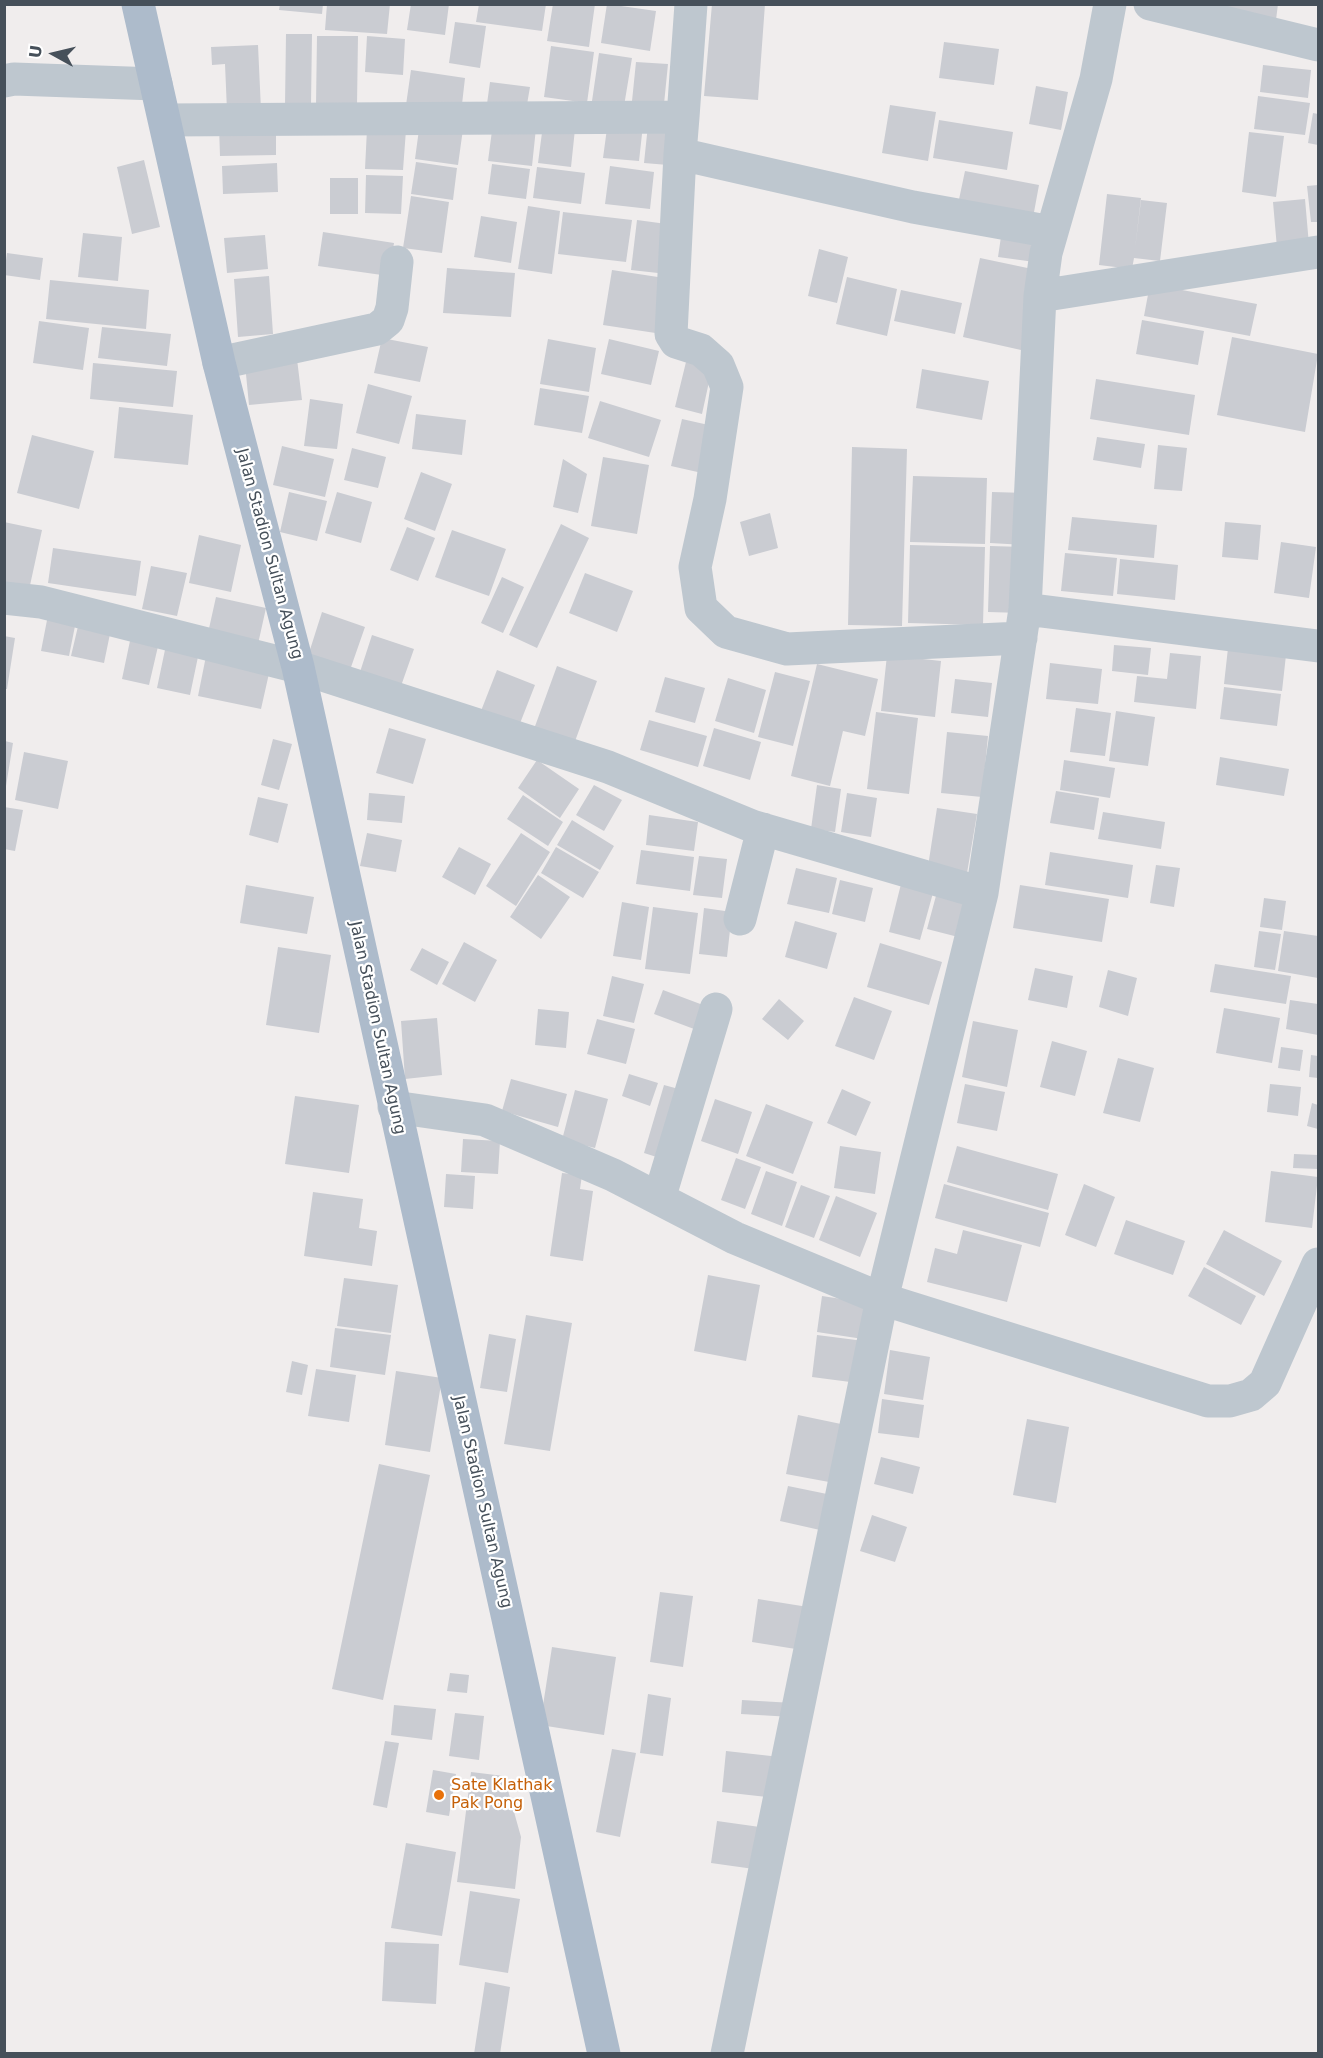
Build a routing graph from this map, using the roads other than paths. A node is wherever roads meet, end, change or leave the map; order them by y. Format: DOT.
graph roads {
  1 [pos="138,4"];
  2 [pos="691,4"];
  3 [pos="1110,4"];
  4 [pos="1150,4"];
  5 [pos="1318,45"];
  6 [pos="4,81"];
  7 [pos="156,84"];
  8 [pos="683,117"];
  9 [pos="165,120"];
  10 [pos="680,154"];
  11 [pos="1052,232"];
  12 [pos="1318,252"];
  13 [pos="397,262"];
  14 [pos="1040,296"];
  15 [pos="219,363"];
  16 [pos="4,598"];
  17 [pos="1023,624"];
  18 [pos="1318,646"];
  19 [pos="298,667"];
  20 [pos="763,829"];
  21 [pos="982,893"];
  22 [pos="740,919"];
  23 [pos="716,1009"];
  24 [pos="394,1107"];
  25 [pos="660,1199"];
  26 [pos="1318,1264"];
  27 [pos="882,1299"];
  28 [pos="604,2054"];
  29 [pos="727,2054"];
  1 -- 7 [label="main road, Jalan Stadion Sultan Agung"];
  2 -- 8 [label="street"];
  3 -- 11 [label="street"];
  4 -- 5 [label="street"];
  6 -- 7 [label="street"];
  7 -- 9 [label="main road, Jalan Stadion Sultan Agung"];
  8 -- 9 [label="street"];
  8 -- 10 [label="street"];
  9 -- 15 [label="main road, Jalan Stadion Sultan Agung"];
  10 -- 11 [label="street"];
  10 -- 17 [label="street"];
  11 -- 14 [label="street"];
  12 -- 14 [label="street"];
  13 -- 15 [label="street"];
  14 -- 17 [label="street"];
  15 -- 19 [label="main road, Jalan Stadion Sultan Agung"];
  16 -- 19 [label="street"];
  17 -- 18 [label="street"];
  17 -- 21 [label="street"];
  19 -- 20 [label="street"];
  19 -- 24 [label="main road, Jalan Stadion Sultan Agung"];
  20 -- 21 [label="street"];
  20 -- 22 [label="street"];
  21 -- 27 [label="street"];
  23 -- 25 [label="street"];
  24 -- 25 [label="street"];
  24 -- 28 [label="main road, Jalan Stadion Sultan Agung"];
  25 -- 27 [label="street"];
  26 -- 27 [label="street"];
  27 -- 29 [label="street"];
}
